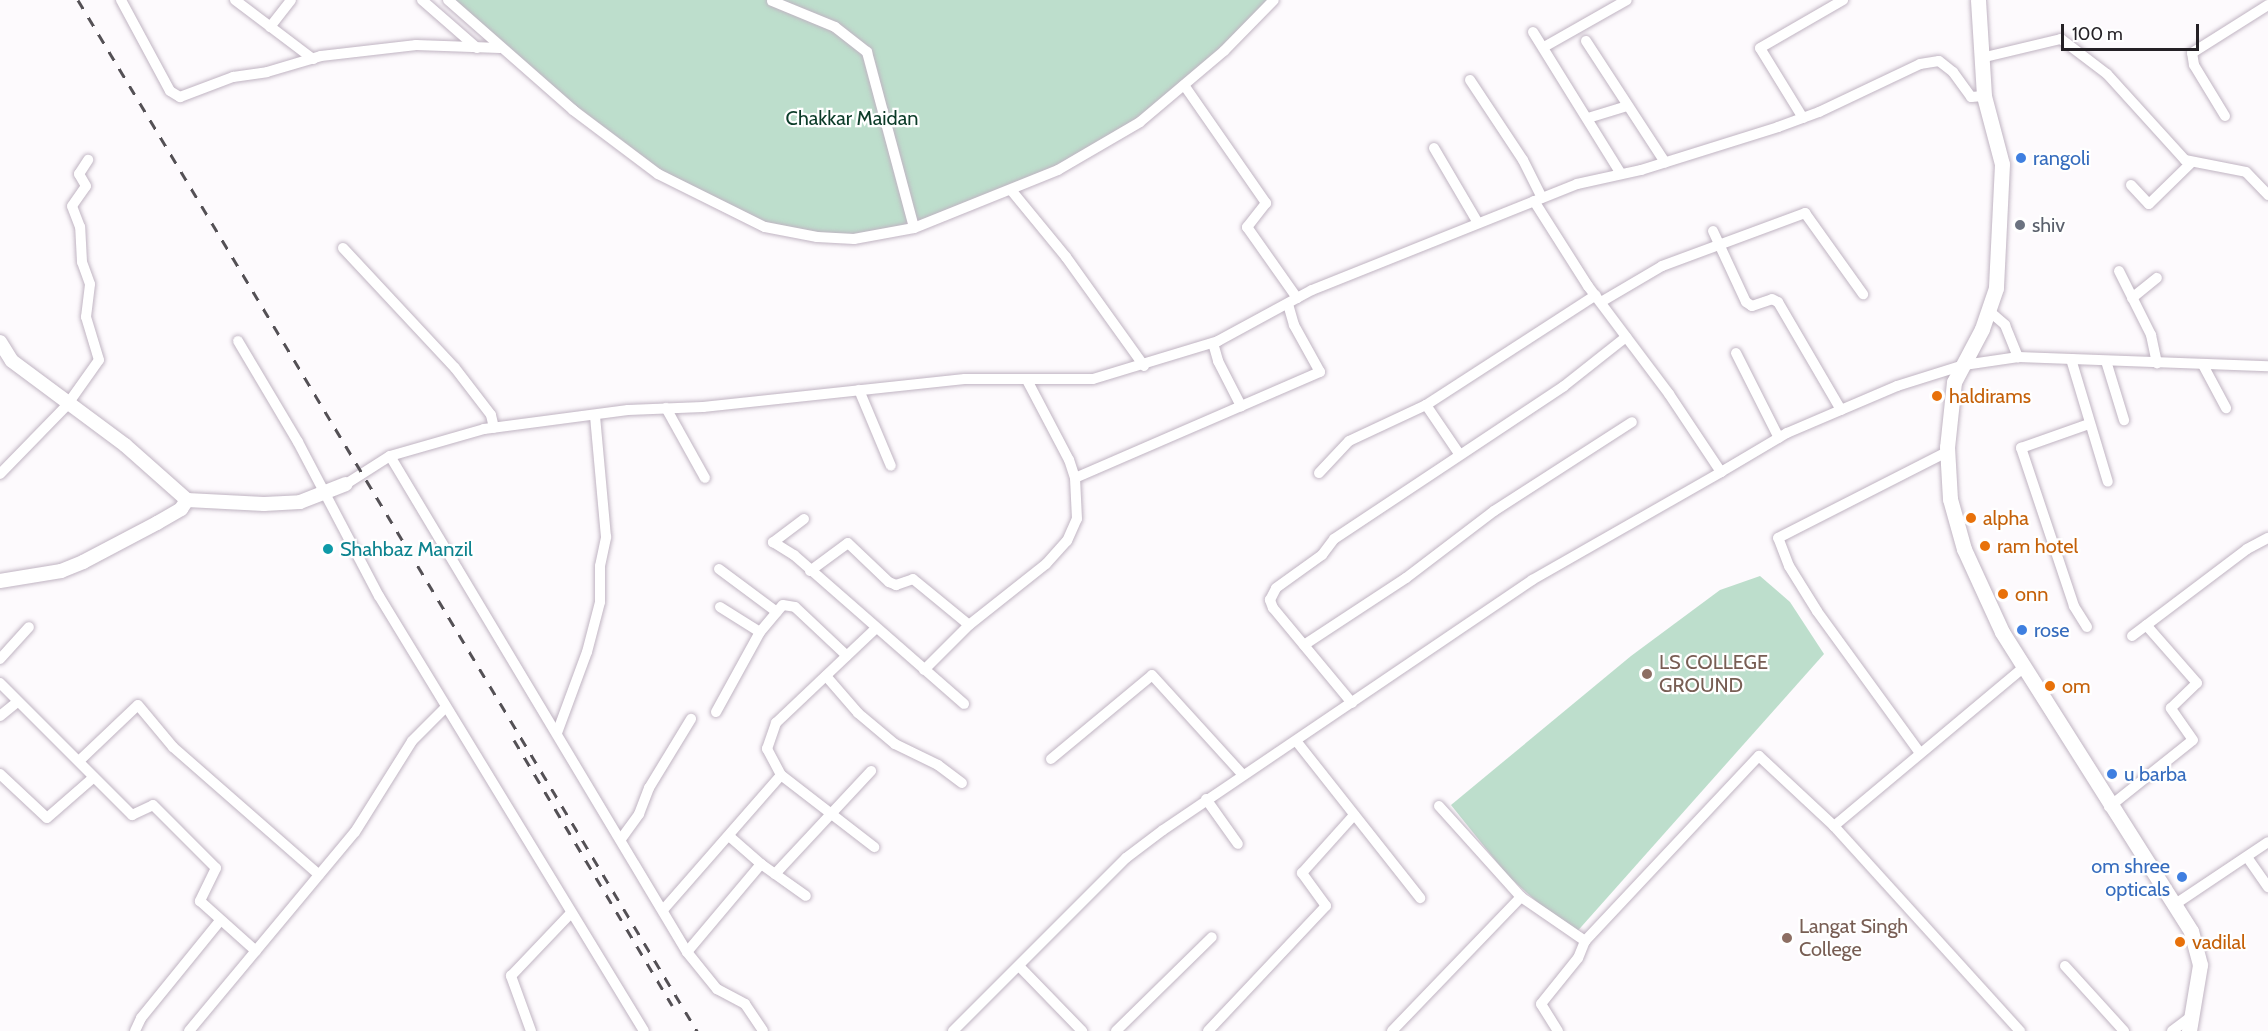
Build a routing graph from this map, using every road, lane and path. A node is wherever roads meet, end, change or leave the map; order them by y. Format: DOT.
graph roads {
  1 [pos="121,0"];
  2 [pos="235,0"];
  3 [pos="291,0"];
  4 [pos="422,0"];
  5 [pos="448,0"];
  6 [pos="1274,0"];
  7 [pos="1627,0"];
  8 [pos="1843,0"];
  9 [pos="1978,0"];
  10 [pos="772,1"];
  11 [pos="1615,3"];
  12 [pos="2268,5"];
  13 [pos="270,27"];
  14 [pos="1533,32"];
  15 [pos="1586,41"];
  16 [pos="1544,47"];
  17 [pos="477,48"];
  18 [pos="500,48"];
  19 [pos="1981,58"];
  20 [pos="313,59"];
  21 [pos="1470,80"];
  22 [pos="1184,85"];
  23 [pos="1984,96"];
  24 [pos="1627,106"];
  25 [pos="2225,116"];
  26 [pos="1588,118"];
  27 [pos="1803,118"];
  28 [pos="1434,148"];
  29 [pos="88,160"];
  30 [pos="1665,162"];
  31 [pos="2191,163"];
  32 [pos="1621,174"];
  33 [pos="2131,185"];
  34 [pos="1011,190"];
  35 [pos="2268,195"];
  36 [pos="1538,200"];
  37 [pos="1478,223"];
  38 [pos="914,228"];
  39 [pos="1713,231"];
  40 [pos="1716,245"];
  41 [pos="344,248"];
  42 [pos="2119,271"];
  43 [pos="2157,278"];
  44 [pos="1863,294"];
  45 [pos="2132,298"];
  46 [pos="1598,299"];
  47 [pos="1292,301"];
  48 [pos="1988,310"];
  49 [pos="1626,337"];
  50 [pos="238,340"];
  51 [pos="0,342"];
  52 [pos="1213,343"];
  53 [pos="1736,353"];
  54 [pos="2018,357"];
  55 [pos="2071,359"];
  56 [pos="2106,361"];
  57 [pos="2157,363"];
  58 [pos="1964,365"];
  59 [pos="2203,365"];
  60 [pos="1144,366"];
  61 [pos="2268,366"];
  62 [pos="1027,380"];
  63 [pos="859,390"];
  64 [pos="67,405"];
  65 [pos="1426,405"];
  66 [pos="1241,406"];
  67 [pos="666,408"];
  68 [pos="2226,408"];
  69 [pos="1841,410"];
  70 [pos="595,416"];
  71 [pos="2124,420"];
  72 [pos="1632,422"];
  73 [pos="2089,424"];
  74 [pos="494,428"];
  75 [pos="1779,438"];
  76 [pos="1947,452"];
  77 [pos="1460,455"];
  78 [pos="390,456"];
  79 [pos="891,466"];
  80 [pos="1721,472"];
  81 [pos="1318,473"];
  82 [pos="0,474"];
  83 [pos="705,478"];
  84 [pos="1075,478"];
  85 [pos="2108,482"];
  86 [pos="346,484"];
  87 [pos="324,494"];
  88 [pos="187,500"];
  89 [pos="804,519"];
  90 [pos="2266,543"];
  91 [pos="719,570"];
  92 [pos="810,572"];
  93 [pos="0,581"];
  94 [pos="720,607"];
  95 [pos="777,612"];
  96 [pos="969,625"];
  97 [pos="2146,625"];
  98 [pos="29,627"];
  99 [pos="2087,627"];
  100 [pos="876,628"];
  101 [pos="760,632"];
  102 [pos="2132,636"];
  103 [pos="1304,645"];
  104 [pos="847,656"];
  105 [pos="0,659"];
  106 [pos="2024,667"];
  107 [pos="924,670"];
  108 [pos="826,676"];
  109 [pos="0,683"];
  110 [pos="16,702"];
  111 [pos="1352,703"];
  112 [pos="964,704"];
  113 [pos="446,707"];
  114 [pos="716,712"];
  115 [pos="0,716"];
  116 [pos="691,719"];
  117 [pos="557,733"];
  118 [pos="1297,742"];
  119 [pos="1920,753"];
  120 [pos="1051,759"];
  121 [pos="79,761"];
  122 [pos="871,771"];
  123 [pos="0,774"];
  124 [pos="781,775"];
  125 [pos="1243,775"];
  126 [pos="94,777"];
  127 [pos="962,783"];
  128 [pos="1206,799"];
  129 [pos="1439,806"];
  130 [pos="2109,807"];
  131 [pos="830,815"];
  132 [pos="1354,815"];
  133 [pos="1833,826"];
  134 [pos="729,836"];
  135 [pos="621,839"];
  136 [pos="2268,842"];
  137 [pos="1238,844"];
  138 [pos="874,847"];
  139 [pos="2247,857"];
  140 [pos="761,864"];
  141 [pos="319,874"];
  142 [pos="775,874"];
  143 [pos="2268,887"];
  144 [pos="806,896"];
  145 [pos="1521,897"];
  146 [pos="1420,898"];
  147 [pos="2174,905"];
  148 [pos="663,910"];
  149 [pos="570,914"];
  150 [pos="219,922"];
  151 [pos="1212,937"];
  152 [pos="1585,941"];
  153 [pos="256,951"];
  154 [pos="687,952"];
  155 [pos="1019,966"];
  156 [pos="2065,966"];
  157 [pos="2191,1023"];
  158 [pos="1080,1030"];
  159 [pos="135,1031"];
  160 [pos="189,1031"];
  161 [pos="531,1031"];
  162 [pos="644,1031"];
  163 [pos="764,1031"];
  164 [pos="953,1031"];
  165 [pos="1116,1031"];
  166 [pos="1208,1031"];
  167 [pos="1392,1031"];
  168 [pos="1558,1031"];
  169 [pos="2020,1031"];
  170 [pos="2124,1031"];
  171 [pos="2172,1031"];
  1 -- 20 [label="street"];
  2 -- 13 [label="street"];
  3 -- 13 [label="street"];
  4 -- 17 [label="street"];
  5 -- 18 [label="street"];
  6 -- 22 [label="street"];
  7 -- 11 [label="street"];
  8 -- 27 [label="street"];
  9 -- 19 [label="main road"];
  10 -- 38 [label="street"];
  11 -- 16 [label="street"];
  12 -- 25 [label="street"];
  13 -- 20 [label="street"];
  14 -- 16 [label="street"];
  15 -- 24 [label="street"];
  16 -- 26 [label="street"];
  17 -- 18 [label="street"];
  17 -- 20 [label="street"];
  18 -- 38 [label="street"];
  19 -- 23 [label="main road"];
  19 -- 31 [label="street"];
  21 -- 36 [label="street"];
  22 -- 34 [label="street"];
  22 -- 47 [label="street"];
  23 -- 27 [label="street"];
  23 -- 48 [label="main road"];
  24 -- 26 [label="street"];
  24 -- 30 [label="street"];
  26 -- 32 [label="street"];
  27 -- 30 [label="street"];
  28 -- 37 [label="street"];
  29 -- 64 [label="street"];
  30 -- 32 [label="street"];
  31 -- 33 [label="street"];
  31 -- 35 [label="street"];
  32 -- 36 [label="street"];
  34 -- 38 [label="street"];
  34 -- 60 [label="street"];
  36 -- 37 [label="street"];
  36 -- 46 [label="street"];
  37 -- 47 [label="street"];
  39 -- 40 [label="street"];
  40 -- 44 [label="street"];
  40 -- 46 [label="street"];
  40 -- 69 [label="street"];
  41 -- 74 [label="street"];
  42 -- 45 [label="street"];
  43 -- 45 [label="street"];
  45 -- 57 [label="street"];
  46 -- 49 [label="street"];
  46 -- 65 [label="street"];
  47 -- 52 [label="street"];
  47 -- 66 [label="street"];
  48 -- 54 [label="street"];
  48 -- 58 [label="main road"];
  49 -- 77 [label="street"];
  49 -- 80 [label="street"];
  50 -- 87 [label="street"];
  51 -- 64 [label="street"];
  52 -- 60 [label="street"];
  52 -- 66 [label="street"];
  53 -- 75 [label="street"];
  54 -- 55 [label="street"];
  54 -- 58 [label="street"];
  55 -- 56 [label="street"];
  55 -- 73 [label="street"];
  56 -- 57 [label="street"];
  56 -- 71 [label="street"];
  57 -- 59 [label="street"];
  58 -- 69 [label="street"];
  58 -- 76 [label="main road"];
  59 -- 61 [label="street"];
  59 -- 68 [label="street"];
  60 -- 62 [label="street"];
  62 -- 63 [label="street"];
  62 -- 84 [label="street"];
  63 -- 67 [label="street"];
  63 -- 79 [label="street"];
  64 -- 82 [label="street"];
  64 -- 88 [label="street"];
  65 -- 77 [label="street"];
  65 -- 81 [label="street"];
  66 -- 84 [label="street"];
  67 -- 70 [label="street"];
  67 -- 83 [label="street"];
  69 -- 75 [label="street"];
  70 -- 74 [label="street"];
  70 -- 117 [label="street"];
  72 -- 103 [label="street"];
  73 -- 85 [label="street"];
  73 -- 99 [label="street"];
  74 -- 78 [label="street"];
  75 -- 80 [label="street"];
  76 -- 106 [label="main road"];
  76 -- 119 [label="street"];
  77 -- 103 [label="street"];
  78 -- 86 [label="street"];
  78 -- 117 [label="street"];
  80 -- 111 [label="street"];
  84 -- 96 [label="street"];
  86 -- 87 [label="street"];
  87 -- 88 [label="street"];
  87 -- 113 [label="street"];
  88 -- 93 [label="street"];
  89 -- 92 [label="street"];
  90 -- 97 [label="street"];
  91 -- 95 [label="street"];
  92 -- 96 [label="street"];
  92 -- 100 [label="street"];
  94 -- 101 [label="street"];
  95 -- 101 [label="street"];
  95 -- 104 [label="street"];
  96 -- 107 [label="street"];
  97 -- 102 [label="street"];
  97 -- 130 [label="street"];
  98 -- 105 [label="street"];
  100 -- 104 [label="street"];
  100 -- 107 [label="street"];
  101 -- 114 [label="street"];
  103 -- 111 [label="street"];
  104 -- 108 [label="street"];
  106 -- 119 [label="street"];
  106 -- 130 [label="main road"];
  107 -- 112 [label="street"];
  108 -- 124 [label="street"];
  108 -- 127 [label="street"];
  109 -- 110 [label="street"];
  110 -- 115 [label="street"];
  110 -- 121 [label="street"];
  111 -- 118 [label="street"];
  113 -- 141 [label="street"];
  113 -- 149 [label="street"];
  116 -- 135 [label="street"];
  117 -- 135 [label="street"];
  118 -- 125 [label="street"];
  118 -- 132 [label="street"];
  119 -- 133 [label="street"];
  120 -- 125 [label="street"];
  121 -- 126 [label="street"];
  121 -- 141 [label="street"];
  122 -- 131 [label="street"];
  123 -- 126 [label="street"];
  124 -- 131 [label="street"];
  124 -- 134 [label="street"];
  125 -- 128 [label="street"];
  126 -- 150 [label="street"];
  128 -- 137 [label="street"];
  128 -- 155 [label="street"];
  129 -- 145 [label="street"];
  130 -- 147 [label="main road"];
  131 -- 138 [label="street"];
  131 -- 142 [label="street"];
  132 -- 146 [label="street"];
  132 -- 166 [label="street"];
  133 -- 152 [label="street"];
  133 -- 169 [label="street"];
  134 -- 140 [label="street"];
  134 -- 148 [label="street"];
  135 -- 148 [label="street"];
  136 -- 139 [label="street"];
  139 -- 143 [label="street"];
  139 -- 147 [label="street"];
  140 -- 142 [label="street"];
  140 -- 154 [label="street"];
  141 -- 153 [label="street"];
  142 -- 144 [label="street"];
  145 -- 152 [label="street"];
  145 -- 167 [label="street"];
  147 -- 157 [label="main road"];
  148 -- 154 [label="street"];
  149 -- 161 [label="street"];
  149 -- 162 [label="street"];
  150 -- 153 [label="street"];
  150 -- 159 [label="street"];
  151 -- 165 [label="street"];
  152 -- 168 [label="street"];
  153 -- 160 [label="street"];
  154 -- 163 [label="street"];
  155 -- 158 [label="street"];
  155 -- 164 [label="street"];
  156 -- 170 [label="street"];
  157 -- 171 [label="street"];
}
